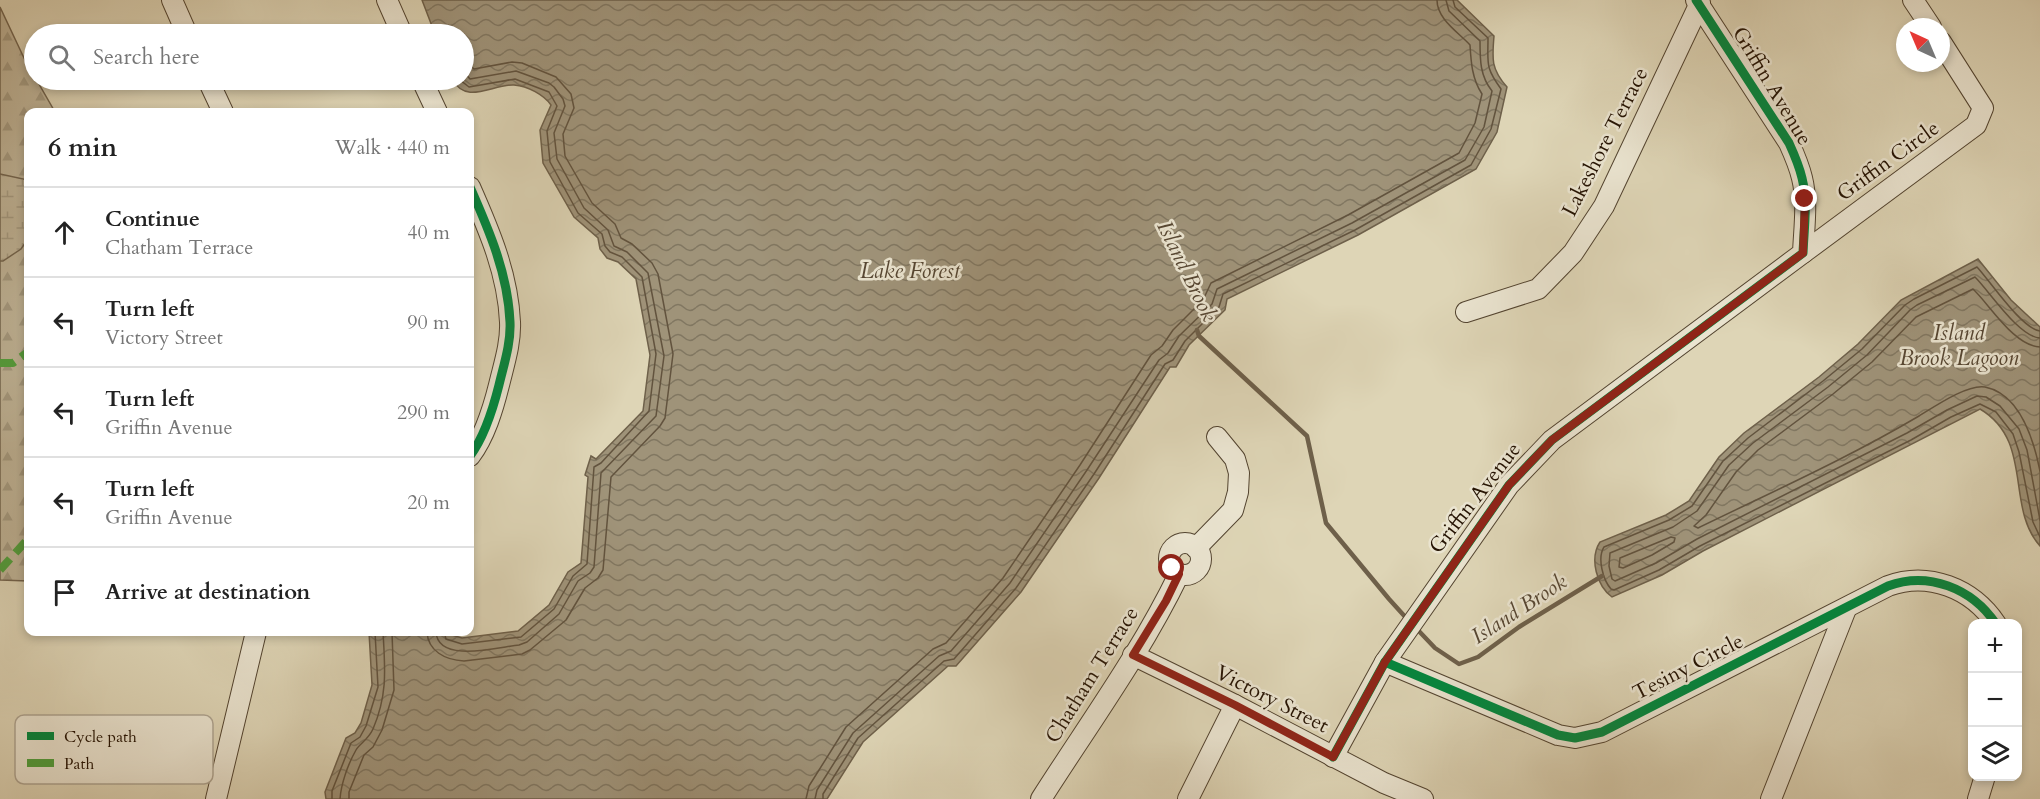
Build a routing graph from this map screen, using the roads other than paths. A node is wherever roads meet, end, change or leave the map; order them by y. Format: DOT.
graph roads {
  1 [pos="172,0"];
  2 [pos="387,0"];
  3 [pos="1913,0"];
  4 [pos="1698,2"];
  5 [pos="1925,18"];
  6 [pos="183,24"];
  7 [pos="398,24"];
  8 [pos="1950,56"];
  9 [pos="213,90"];
  10 [pos="426,90"];
  11 [pos="221,108"];
  12 [pos="434,108"];
  13 [pos="474,197"];
  14 [pos="1803,253"];
  15 [pos="1466,312"];
  16 [pos="1217,437"];
  17 [pos="474,451"];
  18 [pos="1846,609"];
  19 [pos="1993,619"];
  20 [pos="255,636"];
  21 [pos="1133,655"];
  22 [pos="1385,662"];
  23 [pos="1235,705"];
  24 [pos="1333,757"];
  25 [pos="1984,781"];
  26 [pos="216,799"];
  27 [pos="1041,799"];
  28 [pos="1188,799"];
  29 [pos="1423,799"];
  30 [pos="1771,799"];
  31 [pos="1978,799"];
  1 -- 6 [label="street"];
  2 -- 7 [label="street"];
  3 -- 5 [label="street"];
  4 -- 14 [label="street, Griffin Avenue"];
  4 -- 15 [label="street, Lakeshore Terrace"];
  8 -- 14 [label="street, Griffin Circle"];
  9 -- 11 [label="street"];
  10 -- 12 [label="street"];
  13 -- 17 [label="street"];
  14 -- 22 [label="street, Griffin Avenue"];
  16 -- 21 [label="street, Chatham Terrace"];
  18 -- 19 [label="street, Tesiny Circle"];
  18 -- 22 [label="street, Tesiny Circle"];
  18 -- 30 [label="street"];
  20 -- 26 [label="street"];
  21 -- 23 [label="street, Victory Street"];
  21 -- 27 [label="street, Chatham Terrace"];
  22 -- 24 [label="street, Griffin Avenue"];
  23 -- 24 [label="street, Victory Street"];
  23 -- 28 [label="street"];
  24 -- 29 [label="street, Victory Street"];
  25 -- 31 [label="street"];
}
